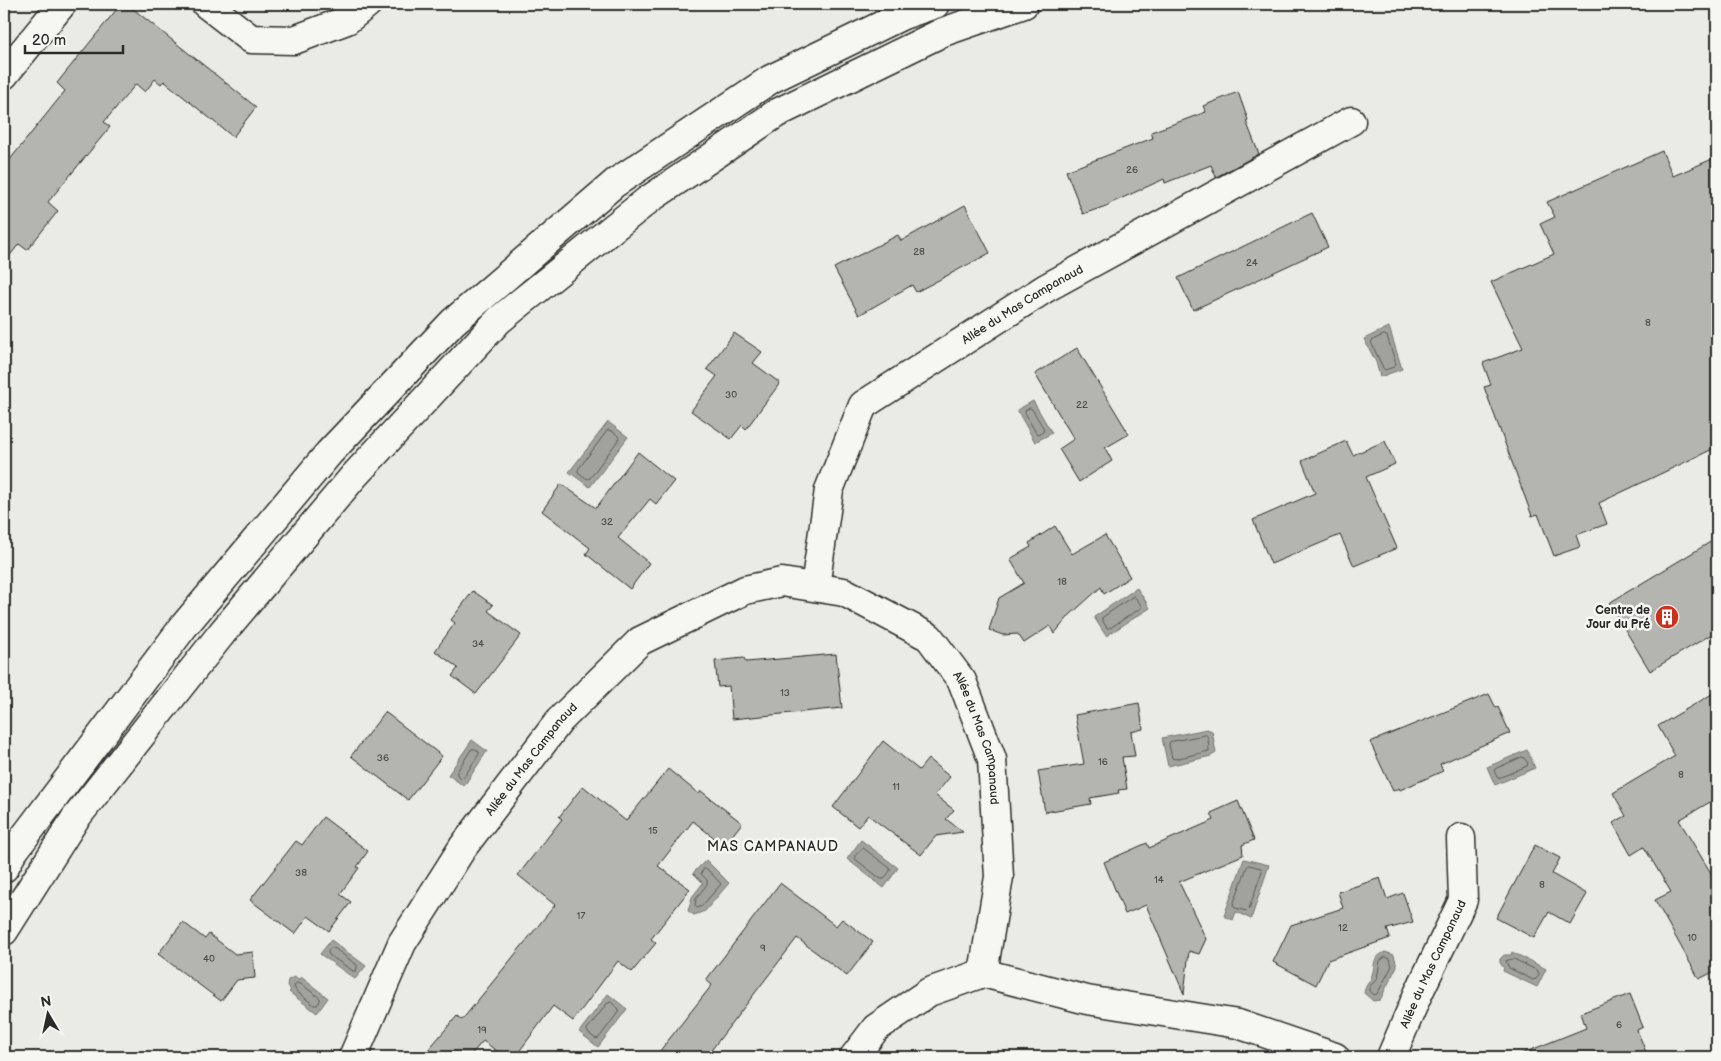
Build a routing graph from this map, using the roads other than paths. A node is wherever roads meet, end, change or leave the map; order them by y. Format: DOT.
graph roads {
  1 [pos="62,4"];
  2 [pos="206,4"];
  3 [pos="367,4"];
  4 [pos="934,4"];
  5 [pos="1024,4"];
  6 [pos="4,76"];
  7 [pos="1351,121"];
  8 [pos="815,587"];
  9 [pos="1461,838"];
  10 [pos="4,868"];
  11 [pos="4,931"];
  12 [pos="983,973"];
  13 [pos="353,1057"];
  14 [pos="854,1057"];
  15 [pos="1335,1057"];
  16 [pos="1391,1057"];
  1 -- 6 [label="street"];
  2 -- 3 [label="street"];
  4 -- 10 [label="street"];
  5 -- 11 [label="street"];
  7 -- 8 [label="street, Allée du Mas Campanaud"];
  8 -- 12 [label="street, Allée du Mas Campanaud"];
  8 -- 13 [label="street, Allée du Mas Campanaud"];
  9 -- 16 [label="street, Allée du Mas Campanaud"];
  12 -- 14 [label="street"];
  12 -- 15 [label="street"];
}
